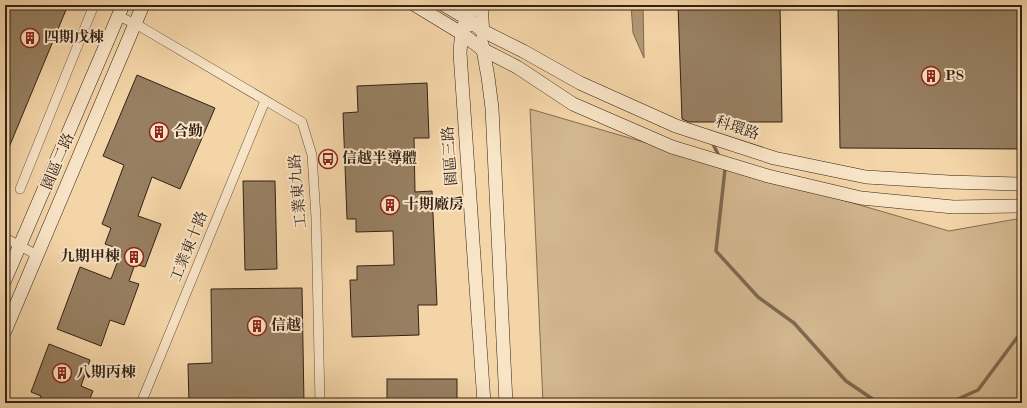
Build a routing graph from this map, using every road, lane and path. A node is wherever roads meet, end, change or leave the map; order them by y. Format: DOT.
graph roads {
  1 [pos="94,5"];
  2 [pos="143,5"];
  3 [pos="415,5"];
  4 [pos="444,5"];
  5 [pos="475,5"];
  6 [pos="481,5"];
  7 [pos="120,11"];
  8 [pos="466,18"];
  9 [pos="136,24"];
  10 [pos="461,33"];
  11 [pos="482,41"];
  12 [pos="512,65"];
  13 [pos="488,77"];
  14 [pos="265,101"];
  15 [pos="1022,184"];
  16 [pos="20,189"];
  17 [pos="1022,206"];
  18 [pos="5,238"];
  19 [pos="20,245"];
  20 [pos="37,254"];
  21 [pos="5,280"];
  22 [pos="5,331"];
  23 [pos="140,403"];
  24 [pos="320,403"];
  25 [pos="484,403"];
  26 [pos="506,403"];
  1 -- 16 [label="street"];
  2 -- 9 [label="street, 園區二路"];
  3 -- 10 [label="street"];
  4 -- 8 [label="street"];
  5 -- 8 [label="street, 園區三路"];
  6 -- 11 [label="street"];
  7 -- 9 [label="street, 工業東九路"];
  7 -- 19 [label="street, 園區二路"];
  8 -- 10 [label="street, 園區三路"];
  8 -- 11 [label="street, 科環路"];
  9 -- 14 [label="street, 工業東九路"];
  9 -- 20 [label="street, 園區二路"];
  10 -- 11 [label="street, 科環路"];
  10 -- 25 [label="street, 園區三路"];
  11 -- 12 [label="street, 科環路"];
  11 -- 13 [label="street"];
  11 -- 15 [label="street, 科環路"];
  12 -- 13 [label="street"];
  12 -- 17 [label="street, 科環路"];
  13 -- 26 [label="street"];
  14 -- 23 [label="street, 工業東十路"];
  14 -- 24 [label="street, 工業東九路"];
  18 -- 19 [label="street"];
  19 -- 20 [label="street"];
  19 -- 21 [label="street, 園區二路"];
  20 -- 22 [label="street, 園區二路"];
}
